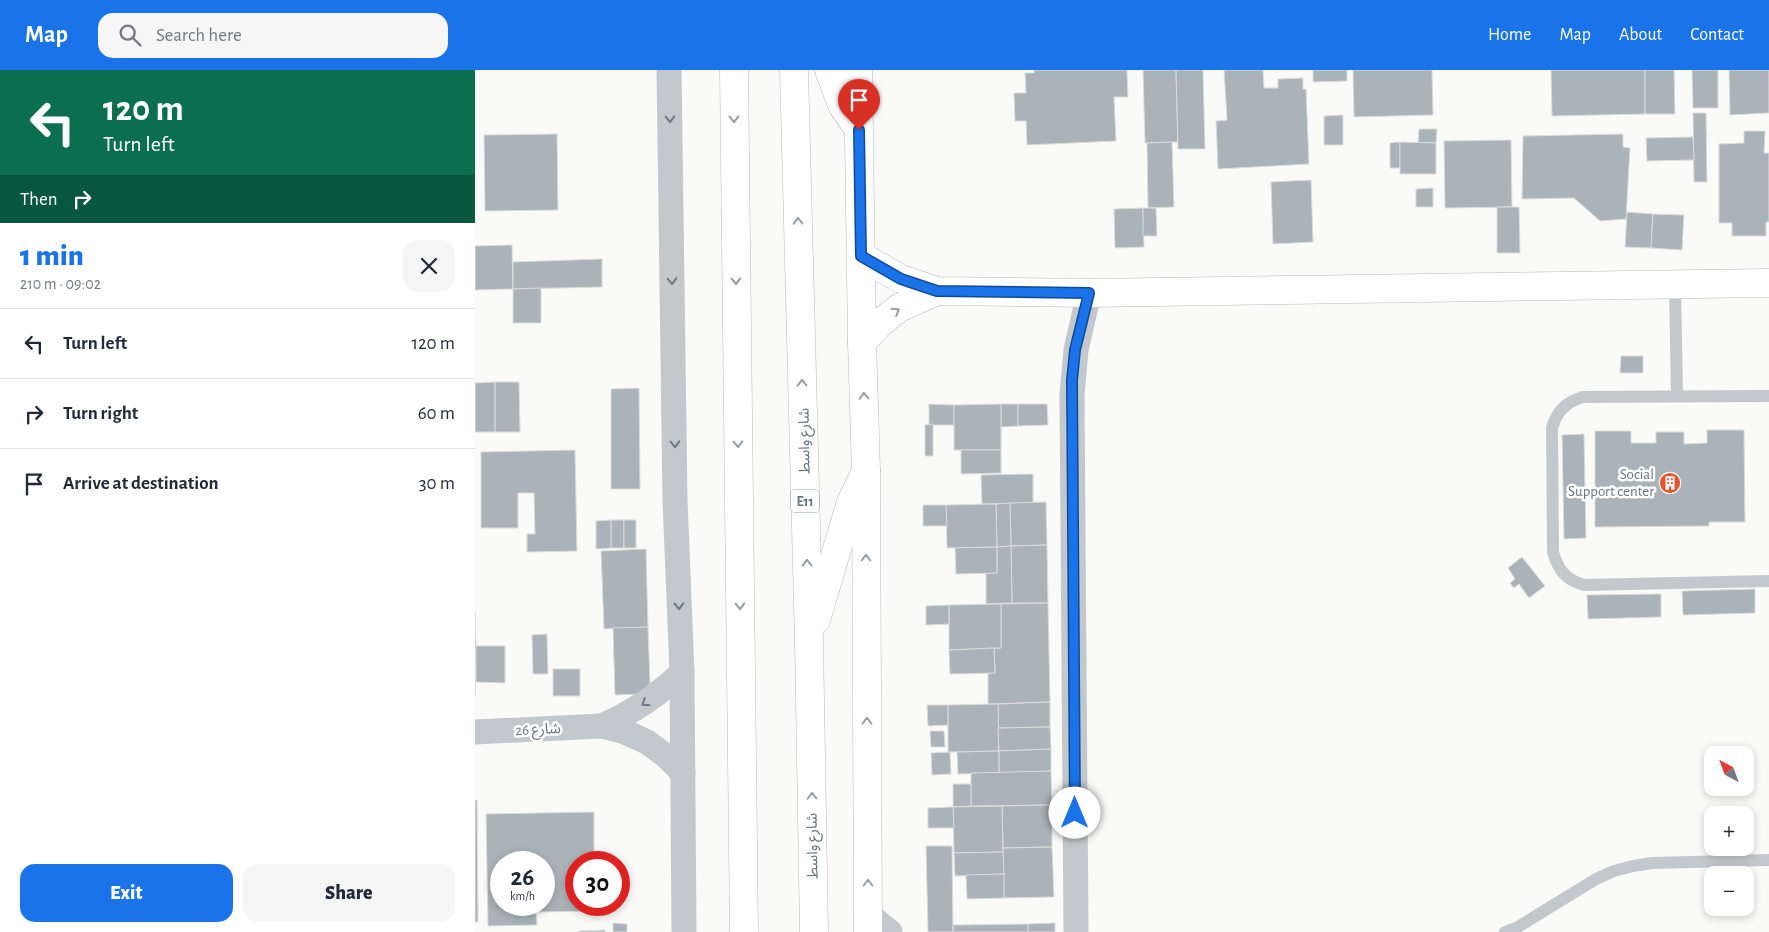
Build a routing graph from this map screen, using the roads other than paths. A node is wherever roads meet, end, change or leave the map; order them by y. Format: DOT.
graph roads {
  1 [pos="669,70"];
  2 [pos="733,70"];
  3 [pos="794,70"];
  4 [pos="829,70"];
  5 [pos="858,70"];
  6 [pos="859,130"];
  7 [pos="861,256"];
  8 [pos="1769,283"];
  9 [pos="1675,285"];
  10 [pos="937,291"];
  11 [pos="1089,293"];
  12 [pos="862,342"];
  13 [pos="1677,396"];
  14 [pos="1769,396"];
  15 [pos="866,471"];
  16 [pos="1769,582"];
  17 [pos="809,642"];
  18 [pos="682,672"];
  19 [pos="602,726"];
  20 [pos="475,732"];
  21 [pos="683,773"];
  22 [pos="1769,860"];
  23 [pos="868,923"];
  24 [pos="684,932"];
  25 [pos="744,932"];
  26 [pos="814,932"];
  27 [pos="889,932"];
  28 [pos="1076,932"];
  29 [pos="1505,932"];
  1 -- 18 [label="street, one-way"];
  2 -- 25 [label="main road, one-way"];
  17 -- 3 [label="main road, شارع واسط / E11, one-way"];
  4 -- 6 [label="main road"];
  5 -- 6 [label="main road"];
  6 -- 7 [label="main road"];
  7 -- 10 [label="main road"];
  7 -- 12 [label="main road"];
  8 -- 9 [label="main road"];
  9 -- 11 [label="main road"];
  9 -- 13 [label="lane"];
  10 -- 11 [label="main road"];
  12 -- 10 [label="main road, one-way"];
  11 -- 28 [label="street"];
  15 -- 12 [label="main road, one-way"];
  13 -- 14 [label="lane"];
  13 -- 16 [label="lane"];
  15 -- 17 [label="main road"];
  23 -- 15 [label="main road, one-way"];
  26 -- 17 [label="main road, شارع واسط / E11, one-way"];
  18 -- 19 [label="street, شارع 26, one-way"];
  18 -- 21 [label="street"];
  19 -- 20 [label="street, شارع 26"];
  19 -- 21 [label="street, شارع 26"];
  21 -- 24 [label="street"];
  22 -- 29 [label="lane"];
  23 -- 27 [label="street"];
}
